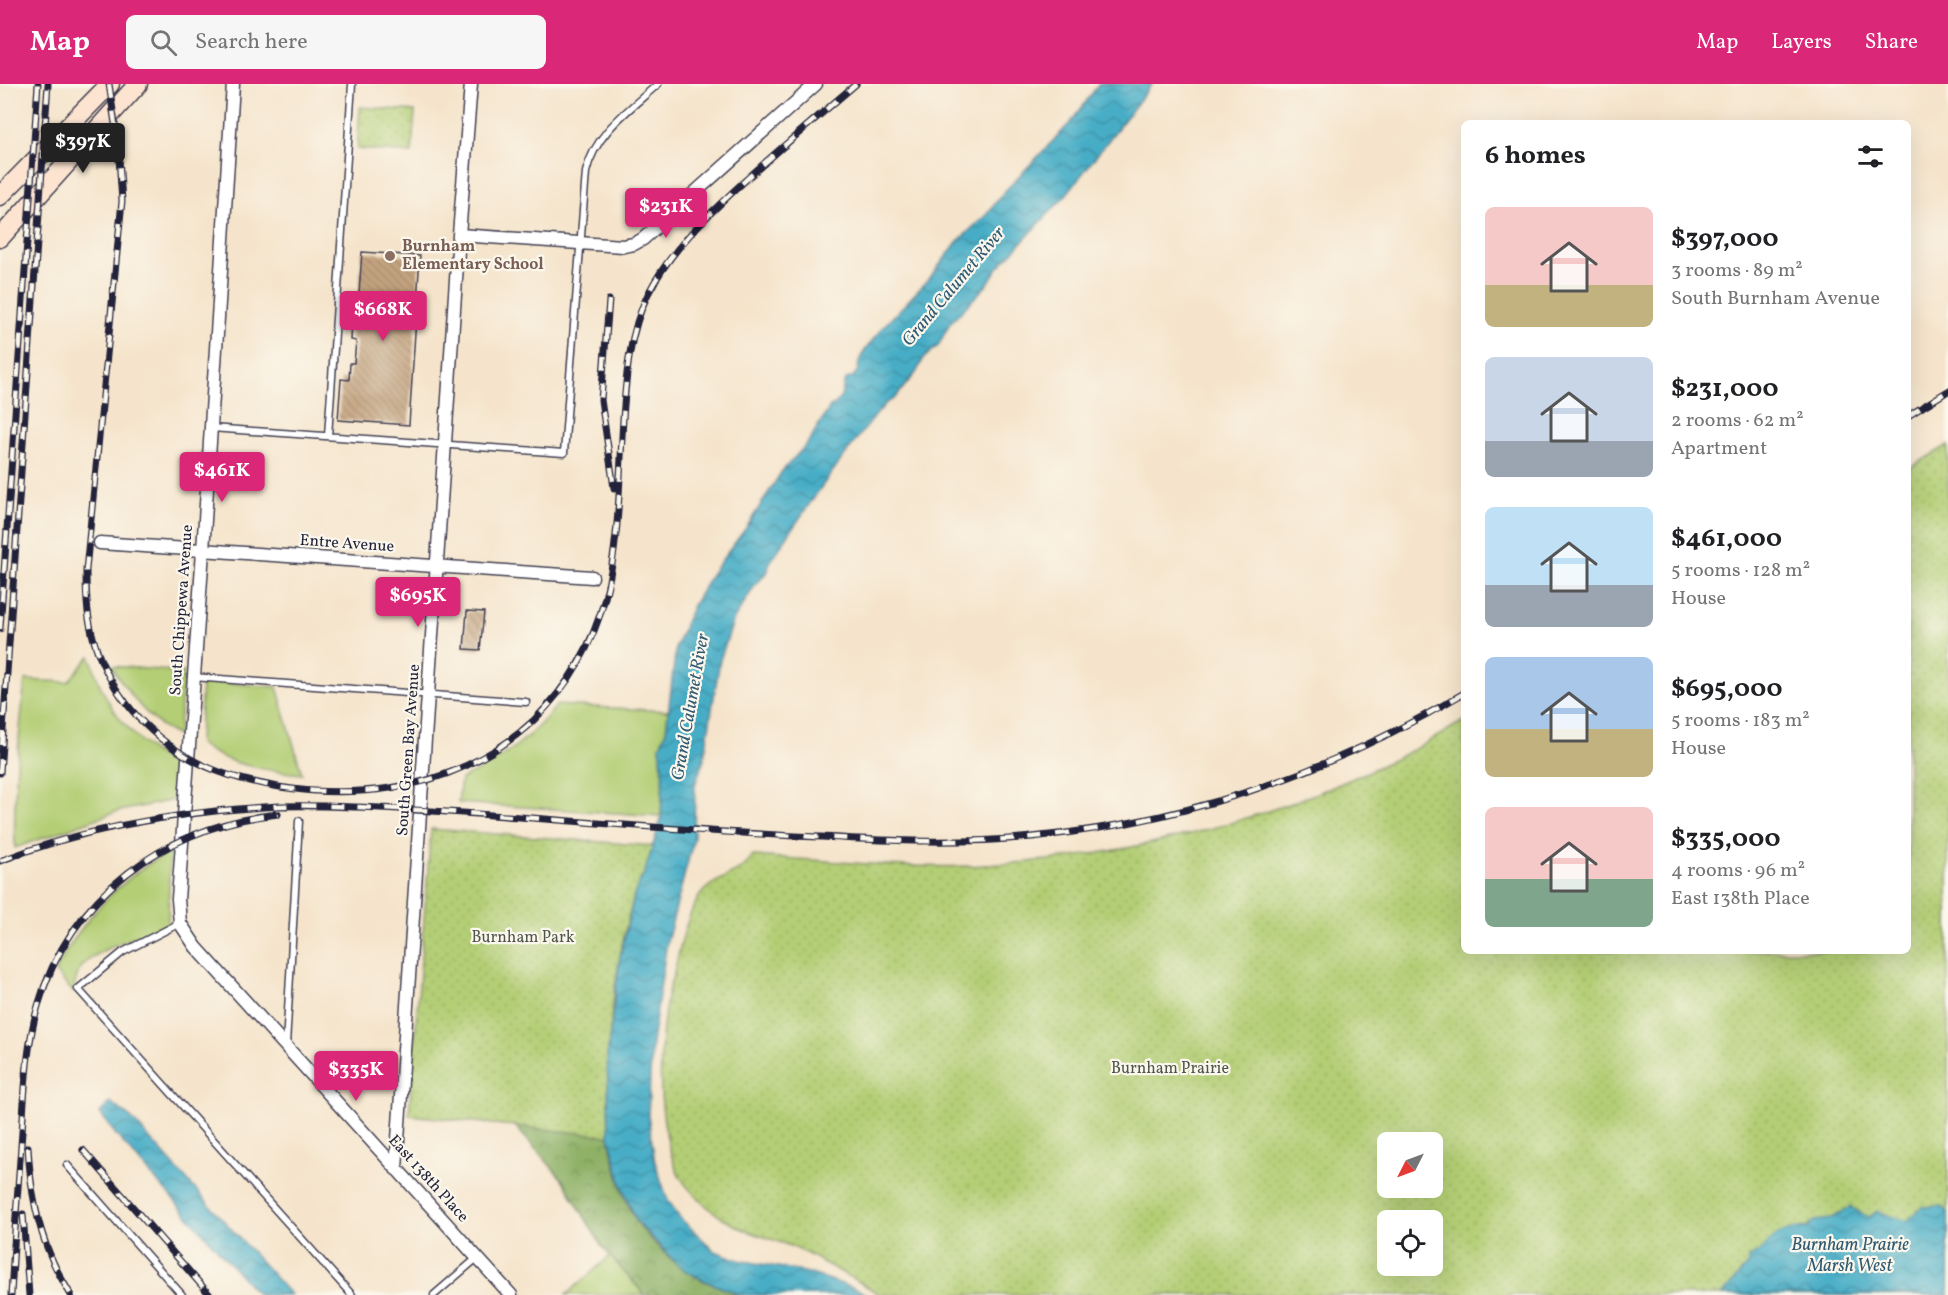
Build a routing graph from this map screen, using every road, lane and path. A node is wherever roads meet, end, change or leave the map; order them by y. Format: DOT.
graph roads {
  1 [pos="110,84"];
  2 [pos="138,84"];
  3 [pos="233,84"];
  4 [pos="352,84"];
  5 [pos="657,84"];
  6 [pos="816,84"];
  7 [pos="473,86"];
  8 [pos="0,196"];
  9 [pos="459,235"];
  10 [pos="0,238"];
  11 [pos="581,243"];
  12 [pos="211,428"];
  13 [pos="328,436"];
  14 [pos="446,444"];
  15 [pos="100,543"];
  16 [pos="203,551"];
  17 [pos="438,566"];
  18 [pos="592,577"];
  19 [pos="193,676"];
  20 [pos="428,695"];
  21 [pos="526,702"];
  22 [pos="299,821"];
  23 [pos="180,923"];
  24 [pos="286,1047"];
  25 [pos="67,1165"];
  26 [pos="396,1169"];
  27 [pos="477,1257"];
  28 [pos="182,1295"];
  29 [pos="352,1295"];
  30 [pos="434,1295"];
  31 [pos="511,1295"];
  1 -- 8 [label="main road"];
  2 -- 10 [label="main road"];
  3 -- 12 [label="street, South Chippewa Avenue"];
  4 -- 13 [label="lane"];
  5 -- 11 [label="lane"];
  6 -- 11 [label="street"];
  7 -- 9 [label="street, South Green Bay Avenue"];
  9 -- 11 [label="street"];
  9 -- 14 [label="street, South Green Bay Avenue"];
  11 -- 14 [label="lane"];
  12 -- 13 [label="lane"];
  12 -- 16 [label="street, South Chippewa Avenue"];
  13 -- 14 [label="lane"];
  14 -- 17 [label="street, South Green Bay Avenue"];
  15 -- 16 [label="street, Entre Avenue"];
  16 -- 17 [label="street, Entre Avenue"];
  16 -- 19 [label="street, South Chippewa Avenue"];
  17 -- 18 [label="street, Entre Avenue"];
  17 -- 20 [label="street, South Green Bay Avenue"];
  19 -- 20 [label="lane"];
  19 -- 23 [label="street, South Chippewa Avenue"];
  20 -- 21 [label="lane"];
  20 -- 26 [label="street, South Green Bay Avenue"];
  22 -- 24 [label="lane"];
  23 -- 24 [label="street, East 138th Place"];
  23 -- 29 [label="lane"];
  24 -- 26 [label="street, East 138th Place"];
  25 -- 28 [label="lane"];
  26 -- 27 [label="street, East 138th Place"];
  27 -- 30 [label="lane"];
  27 -- 31 [label="street, East 138th Place"];
}
